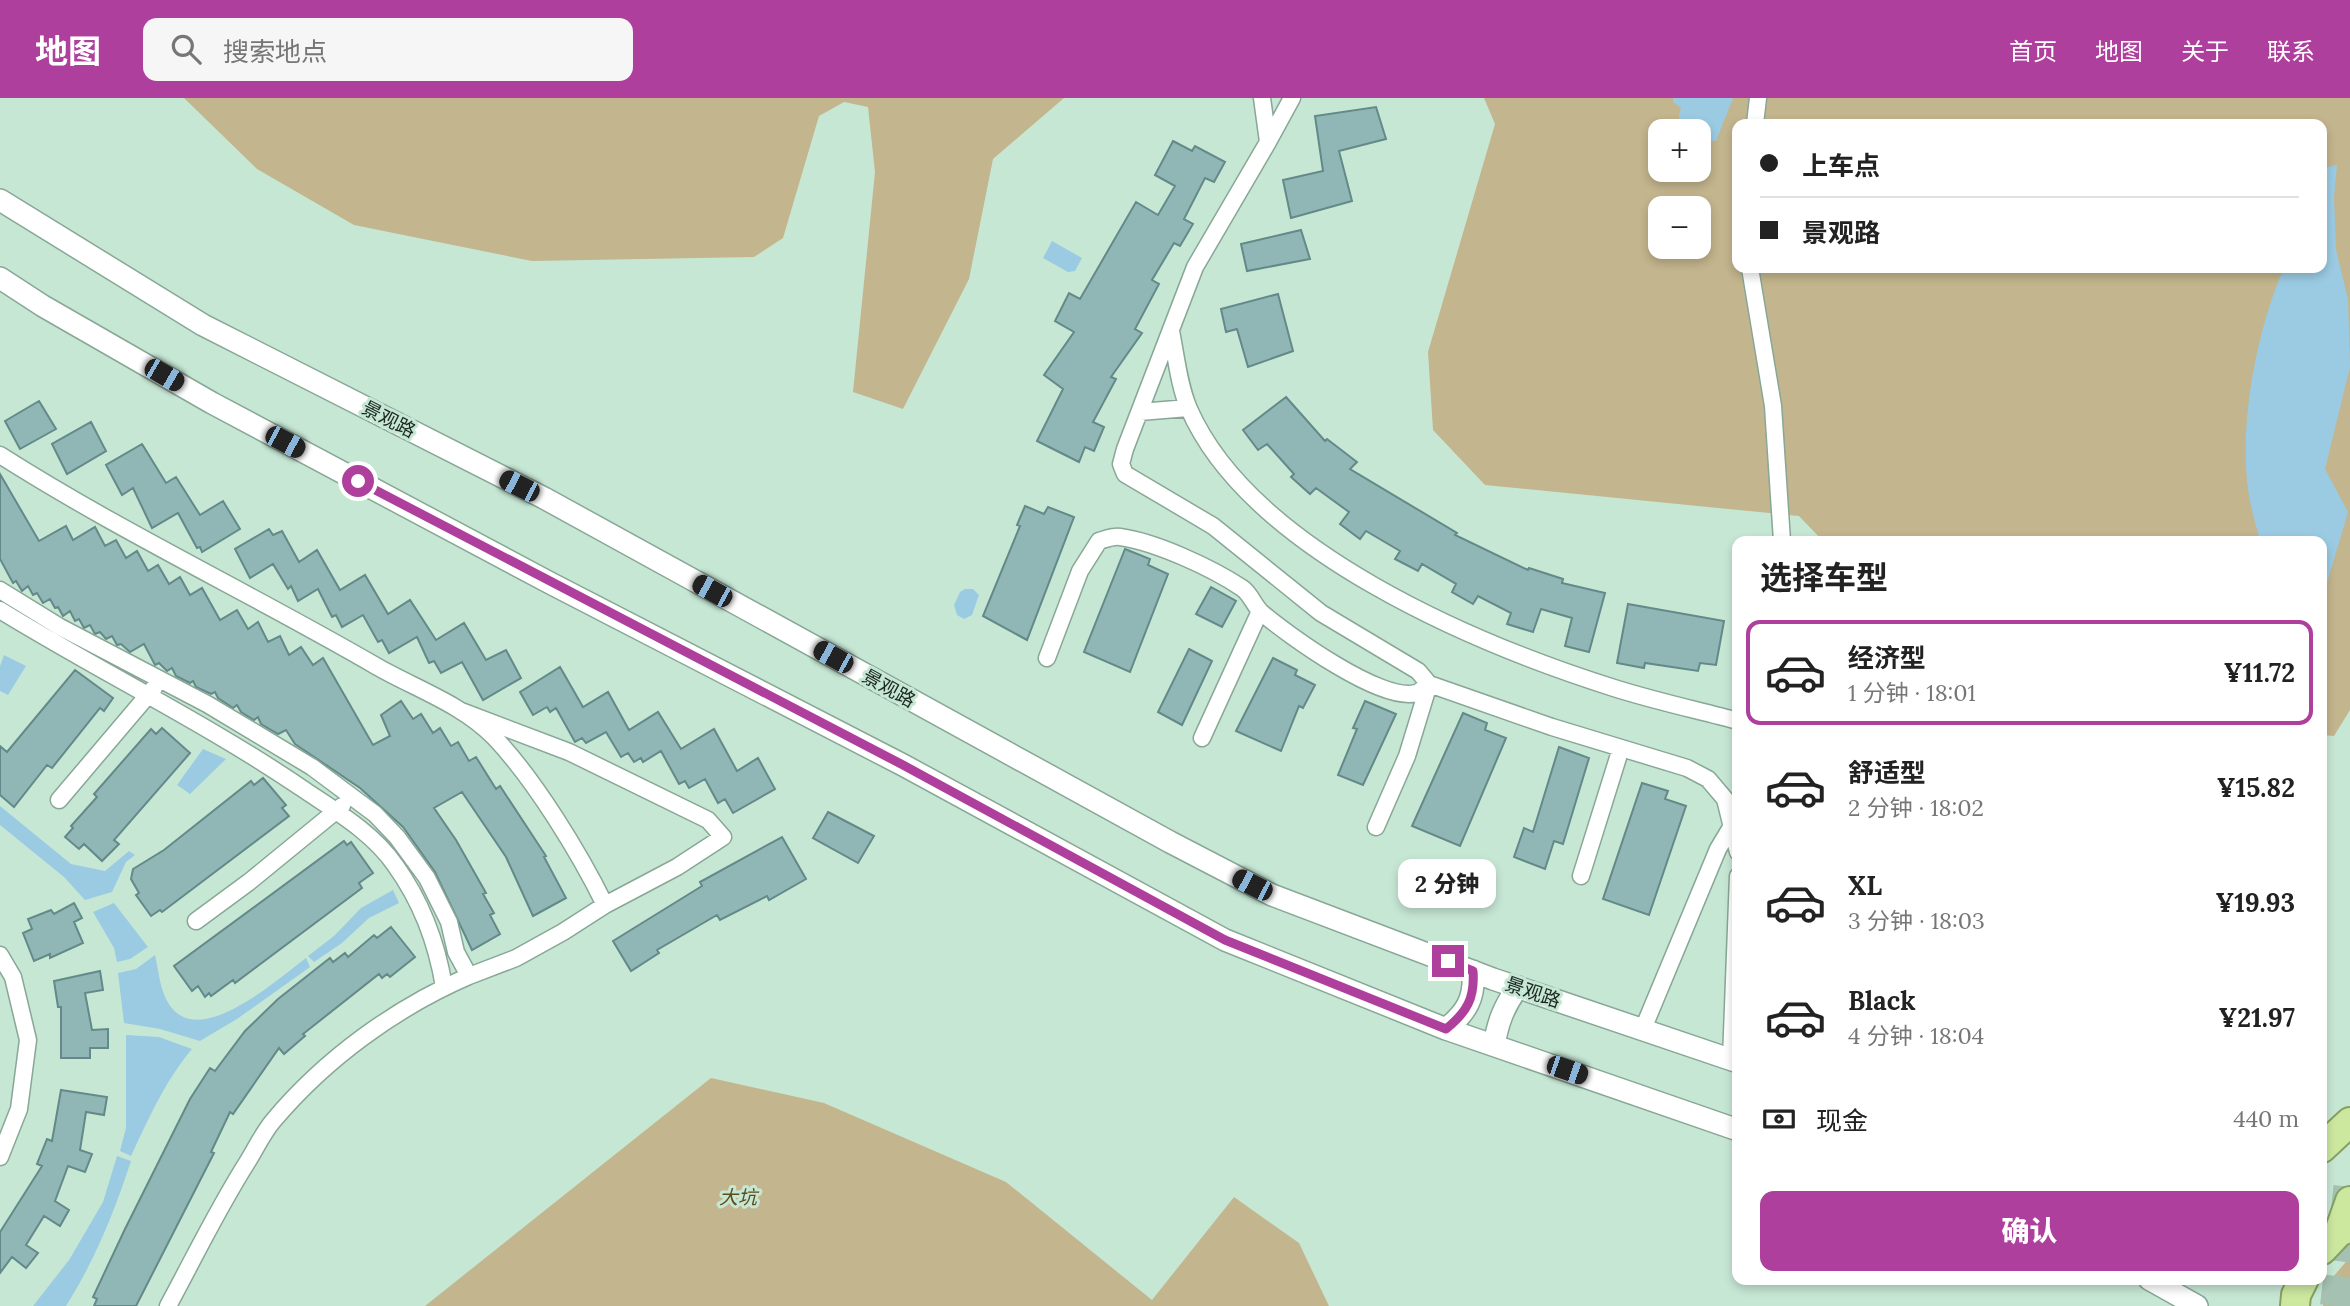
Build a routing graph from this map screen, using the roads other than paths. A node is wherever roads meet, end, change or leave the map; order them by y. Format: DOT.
graph roads {
  1 [pos="1262,98"];
  2 [pos="1292,98"];
  3 [pos="1758,98"];
  4 [pos="1756,119"];
  5 [pos="1268,142"];
  6 [pos="0,200"];
  7 [pos="1751,273"];
  8 [pos="0,278"];
  9 [pos="1171,331"];
  10 [pos="1188,408"];
  11 [pos="1140,412"];
  12 [pos="0,455"];
  13 [pos="1782,536"];
  14 [pos="0,590"];
  15 [pos="0,610"];
  16 [pos="1260,611"];
  17 [pos="1047,658"];
  18 [pos="159,680"];
  19 [pos="1429,684"];
  20 [pos="150,696"];
  21 [pos="461,711"];
  22 [pos="1732,719"];
  23 [pos="1202,738"];
  24 [pos="1621,748"];
  25 [pos="351,797"];
  26 [pos="59,800"];
  27 [pos="336,811"];
  28 [pos="1732,817"];
  29 [pos="1376,827"];
  30 [pos="1732,829"];
  31 [pos="1580,876"];
  32 [pos="605,905"];
  33 [pos="196,921"];
  34 [pos="0,955"];
  35 [pos="1473,971"];
  36 [pos="469,976"];
  37 [pos="444,987"];
  38 [pos="1518,987"];
  39 [pos="1446,1029"];
  40 [pos="1643,1029"];
  41 [pos="1494,1045"];
  42 [pos="1732,1059"];
  43 [pos="2350,1122"];
  44 [pos="1732,1128"];
  45 [pos="2327,1143"];
  46 [pos="0,1157"];
  47 [pos="2350,1201"];
  48 [pos="2333,1235"];
  49 [pos="2160,1285"];
  50 [pos="2301,1285"];
  51 [pos="168,1306"];
  52 [pos="2197,1306"];
  53 [pos="2295,1306"];
  1 -- 5 [label="street"];
  2 -- 5 [label="street"];
  3 -- 4 [label="street"];
  5 -- 9 [label="street"];
  6 -- 35 [label="street, 景观路"];
  7 -- 13 [label="street"];
  8 -- 39 [label="street"];
  9 -- 10 [label="street"];
  9 -- 11 [label="street"];
  10 -- 11 [label="street"];
  10 -- 22 [label="street"];
  11 -- 19 [label="street"];
  12 -- 21 [label="street"];
  14 -- 18 [label="street"];
  15 -- 20 [label="street"];
  16 -- 17 [label="street"];
  16 -- 19 [label="street"];
  16 -- 23 [label="street"];
  18 -- 20 [label="street"];
  18 -- 25 [label="street"];
  19 -- 24 [label="street"];
  19 -- 29 [label="street"];
  20 -- 26 [label="street"];
  20 -- 27 [label="street"];
  21 -- 32 [label="street"];
  21 -- 32 [label="street"];
  24 -- 28 [label="street"];
  24 -- 31 [label="street"];
  25 -- 27 [label="street"];
  25 -- 36 [label="street"];
  27 -- 33 [label="street"];
  27 -- 37 [label="street"];
  30 -- 40 [label="street"];
  32 -- 36 [label="street"];
  34 -- 46 [label="street"];
  35 -- 38 [label="street, 景观路"];
  35 -- 39 [label="street"];
  36 -- 37 [label="street"];
  37 -- 51 [label="street"];
  38 -- 40 [label="street, 景观路"];
  38 -- 41 [label="street"];
  39 -- 41 [label="street"];
  40 -- 42 [label="street, 景观路"];
  41 -- 44 [label="street"];
  43 -- 45 [label="highway"];
  47 -- 48 [label="highway"];
  49 -- 52 [label="street"];
  50 -- 53 [label="highway"];
}
